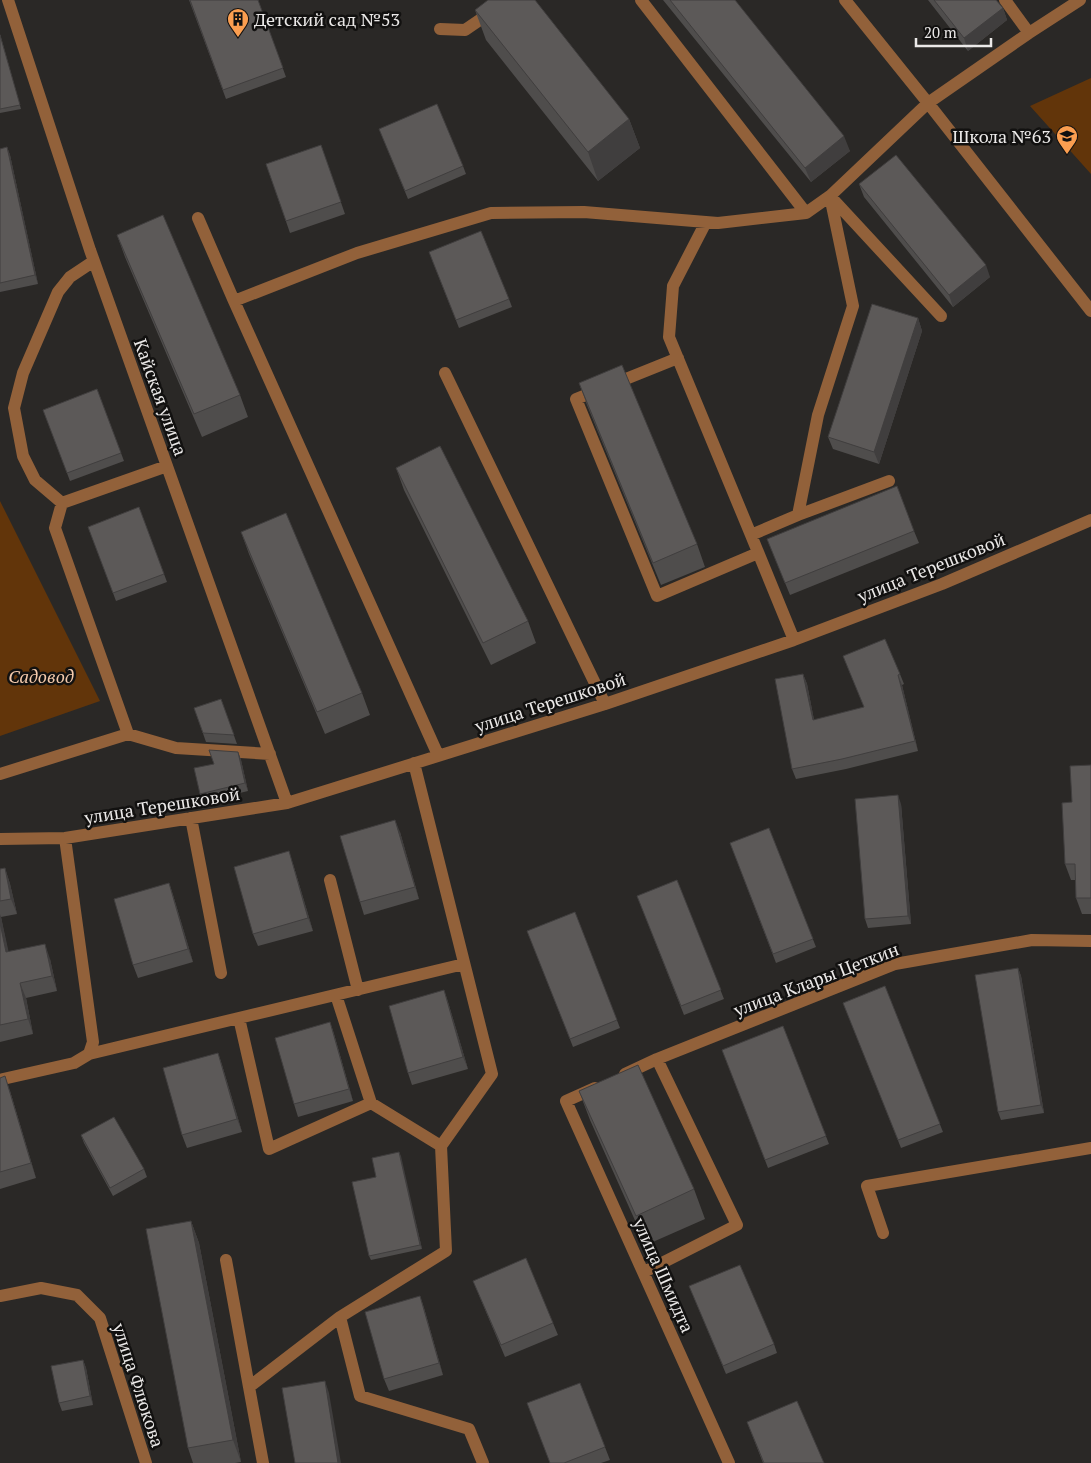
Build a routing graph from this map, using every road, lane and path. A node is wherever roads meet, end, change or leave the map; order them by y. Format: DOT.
graph roads {
  1 [pos="8,0"];
  2 [pos="509,0"];
  3 [pos="641,0"];
  4 [pos="845,0"];
  5 [pos="1005,0"];
  6 [pos="1080,0"];
  7 [pos="440,29"];
  8 [pos="1028,32"];
  9 [pos="928,103"];
  10 [pos="830,196"];
  11 [pos="806,213"];
  12 [pos="198,218"];
  13 [pos="706,222"];
  14 [pos="94,262"];
  15 [pos="234,301"];
  16 [pos="1091,311"];
  17 [pos="941,316"];
  18 [pos="678,358"];
  19 [pos="445,373"];
  20 [pos="167,466"];
  21 [pos="890,481"];
  22 [pos="62,503"];
  23 [pos="798,515"];
  24 [pos="1091,520"];
  25 [pos="751,535"];
  26 [pos="758,553"];
  27 [pos="794,640"];
  28 [pos="605,704"];
  29 [pos="128,734"];
  30 [pos="270,754"];
  31 [pos="438,755"];
  32 [pos="414,763"];
  33 [pos="0,774"];
  34 [pos="288,802"];
  35 [pos="191,818"];
  36 [pos="65,838"];
  37 [pos="0,839"];
  38 [pos="330,880"];
  39 [pos="1091,941"];
  40 [pos="464,964"];
  41 [pos="221,972"];
  42 [pos="358,990"];
  43 [pos="336,995"];
  44 [pos="239,1018"];
  45 [pos="88,1054"];
  46 [pos="657,1059"];
  47 [pos="3,1079"];
  48 [pos="566,1102"];
  49 [pos="371,1103"];
  50 [pos="441,1146"];
  51 [pos="1091,1148"];
  52 [pos="883,1233"];
  53 [pos="226,1260"];
  54 [pos="644,1272"];
  55 [pos="0,1296"];
  56 [pos="340,1317"];
  57 [pos="249,1387"];
  58 [pos="146,1463"];
  59 [pos="263,1463"];
  60 [pos="483,1463"];
  61 [pos="730,1463"];
  1 -- 14 [label="street, Кайская улица"];
  2 -- 7 [label="street"];
  3 -- 11 [label="street"];
  4 -- 9 [label="street"];
  5 -- 8 [label="street"];
  6 -- 8 [label="street"];
  8 -- 9 [label="street"];
  9 -- 10 [label="street"];
  9 -- 16 [label="street"];
  10 -- 11 [label="street"];
  10 -- 17 [label="street"];
  10 -- 23 [label="street"];
  11 -- 13 [label="street"];
  12 -- 15 [label="street"];
  13 -- 15 [label="street"];
  13 -- 18 [label="street"];
  14 -- 20 [label="street, Кайская улица"];
  14 -- 22 [label="street"];
  15 -- 31 [label="street"];
  18 -- 25 [label="street"];
  18 -- 26 [label="street"];
  19 -- 28 [label="street"];
  20 -- 22 [label="street"];
  20 -- 30 [label="street, Кайская улица"];
  21 -- 23 [label="street"];
  22 -- 29 [label="street"];
  23 -- 25 [label="street"];
  24 -- 27 [label="street, улица Терешковой"];
  25 -- 26 [label="street"];
  26 -- 27 [label="street"];
  27 -- 28 [label="street, улица Терешковой"];
  28 -- 31 [label="street, улица Терешковой"];
  29 -- 30 [label="street"];
  29 -- 33 [label="street"];
  30 -- 34 [label="street, Кайская улица"];
  31 -- 32 [label="street, улица Терешковой"];
  32 -- 34 [label="street, улица Терешковой"];
  32 -- 40 [label="street"];
  34 -- 35 [label="street, улица Терешковой"];
  35 -- 36 [label="street, улица Терешковой"];
  35 -- 41 [label="street"];
  36 -- 37 [label="street, улица Терешковой"];
  36 -- 45 [label="street"];
  38 -- 42 [label="street"];
  39 -- 46 [label="street, улица Клары Цеткин"];
  40 -- 42 [label="street"];
  40 -- 50 [label="street"];
  42 -- 43 [label="street"];
  43 -- 44 [label="street"];
  43 -- 49 [label="street"];
  44 -- 45 [label="street"];
  44 -- 49 [label="street"];
  45 -- 47 [label="street"];
  46 -- 48 [label="street, улица Клары Цеткин"];
  46 -- 54 [label="street"];
  48 -- 54 [label="street, улица Шмидта"];
  49 -- 50 [label="street"];
  50 -- 56 [label="street"];
  51 -- 52 [label="street"];
  53 -- 57 [label="street"];
  54 -- 61 [label="street, улица Шмидта"];
  55 -- 58 [label="street, улица Флюкова"];
  56 -- 57 [label="street"];
  56 -- 60 [label="street"];
  57 -- 59 [label="street"];
}
